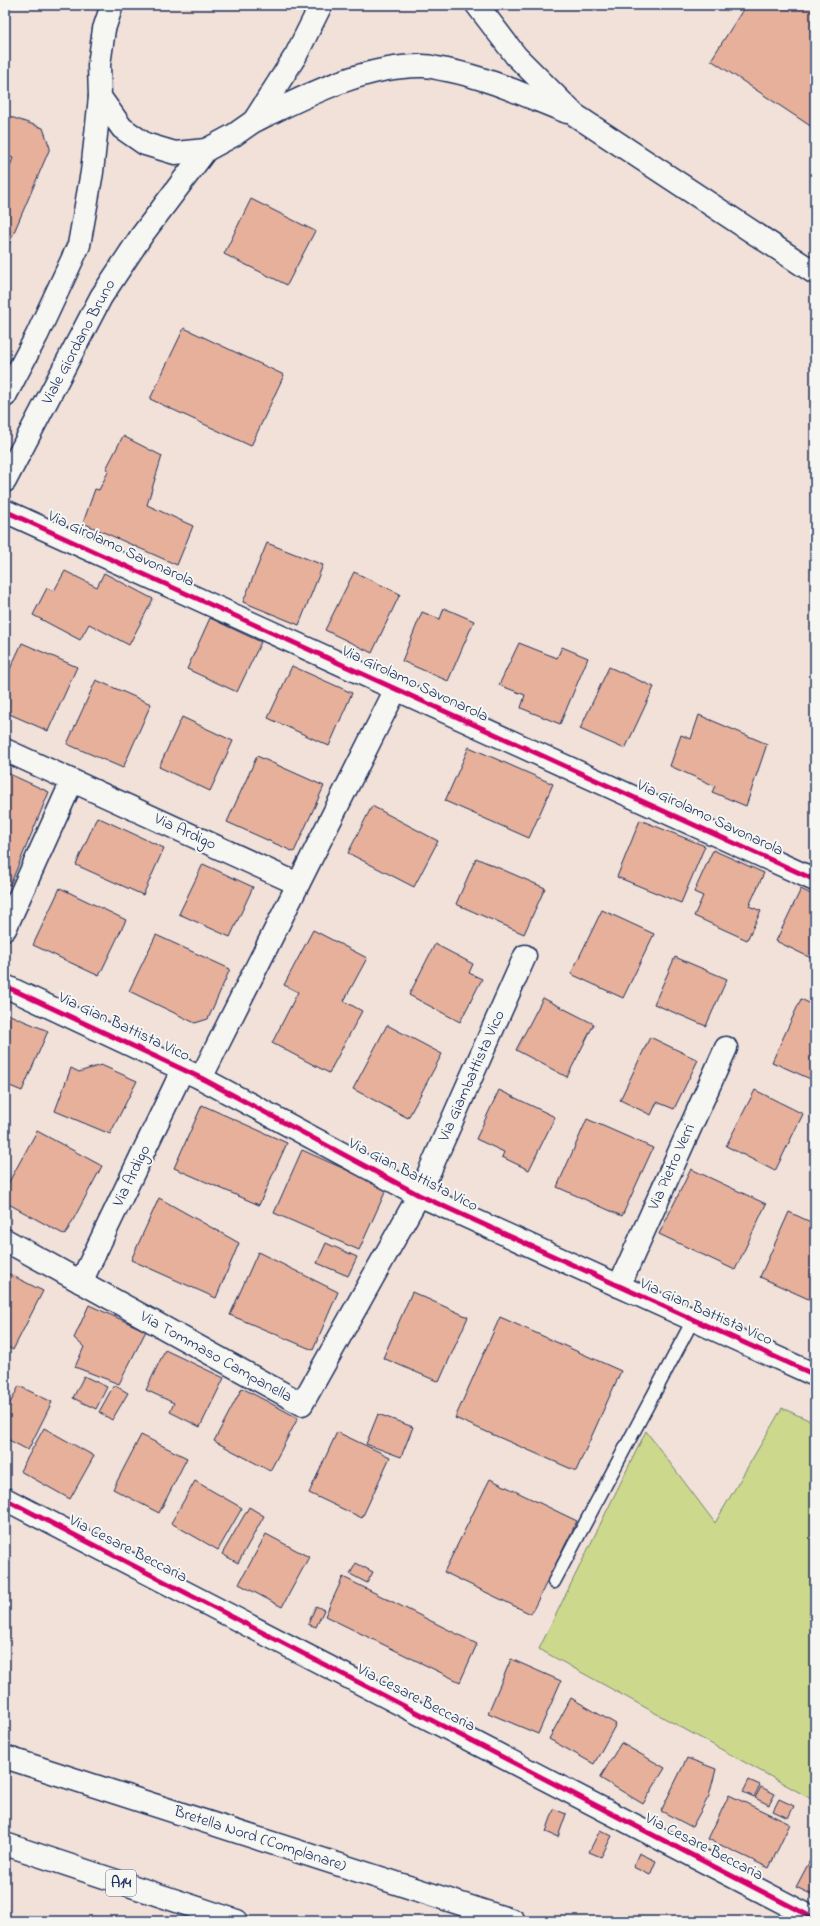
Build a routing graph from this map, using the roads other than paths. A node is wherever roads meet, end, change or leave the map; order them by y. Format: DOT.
graph roads {
  1 [pos="112,5"];
  2 [pos="321,5"];
  3 [pos="477,5"];
  4 [pos="100,97"];
  5 [pos="576,115"];
  6 [pos="254,121"];
  7 [pos="206,150"];
  8 [pos="815,273"];
  9 [pos="5,396"];
  10 [pos="5,481"];
  11 [pos="5,511"];
  12 [pos="396,689"];
  13 [pos="5,750"];
  14 [pos="72,781"];
  15 [pos="815,880"];
  16 [pos="298,884"];
  17 [pos="5,929"];
  18 [pos="525,956"];
  19 [pos="5,986"];
  20 [pos="726,1048"];
  21 [pos="192,1073"];
  22 [pos="419,1195"];
  23 [pos="5,1240"];
  24 [pos="81,1282"];
  25 [pos="619,1286"];
  26 [pos="693,1320"];
  27 [pos="815,1375"];
  28 [pos="5,1499"];
  29 [pos="554,1582"];
  30 [pos="5,1757"];
  31 [pos="5,1844"];
  32 [pos="815,1919"];
  33 [pos="237,1921"];
  34 [pos="514,1921"];
  1 -- 4 [label="main road"];
  2 -- 6 [label="main road, Viale Giordano Bruno"];
  3 -- 5 [label="main road"];
  4 -- 7 [label="main road, Viale Giordano Bruno"];
  4 -- 9 [label="main road"];
  5 -- 6 [label="main road"];
  5 -- 8 [label="main road"];
  6 -- 7 [label="main road, Viale Giordano Bruno"];
  7 -- 10 [label="main road, Viale Giordano Bruno"];
  11 -- 12 [label="main road, Via Girolamo Savonarola"];
  12 -- 15 [label="main road, Via Girolamo Savonarola"];
  12 -- 16 [label="main road, Via Ardigo"];
  13 -- 14 [label="main road, Via Ardigo"];
  14 -- 16 [label="main road, Via Ardigo"];
  14 -- 17 [label="main road"];
  16 -- 21 [label="main road, Via Ardigo"];
  18 -- 22 [label="main road, Via Giambattista Vico"];
  19 -- 21 [label="main road, Via Gian Battista Vico"];
  20 -- 25 [label="main road, Via Pietro Verri"];
  21 -- 22 [label="main road, Via Gian Battista Vico"];
  21 -- 24 [label="main road, Via Ardigo"];
  22 -- 24 [label="main road, Via Tommaso Campanella"];
  22 -- 25 [label="main road, Via Gian Battista Vico"];
  23 -- 24 [label="main road, Via Tommaso Campanella"];
  25 -- 26 [label="main road, Via Gian Battista Vico"];
  26 -- 27 [label="main road, Via Gian Battista Vico"];
  26 -- 29 [label="lane"];
  28 -- 32 [label="main road, Via Cesare Beccaria"];
  30 -- 34 [label="main road, Bretella Nord (Complanare)"];
  31 -- 33 [label="main road, A14"];
}
